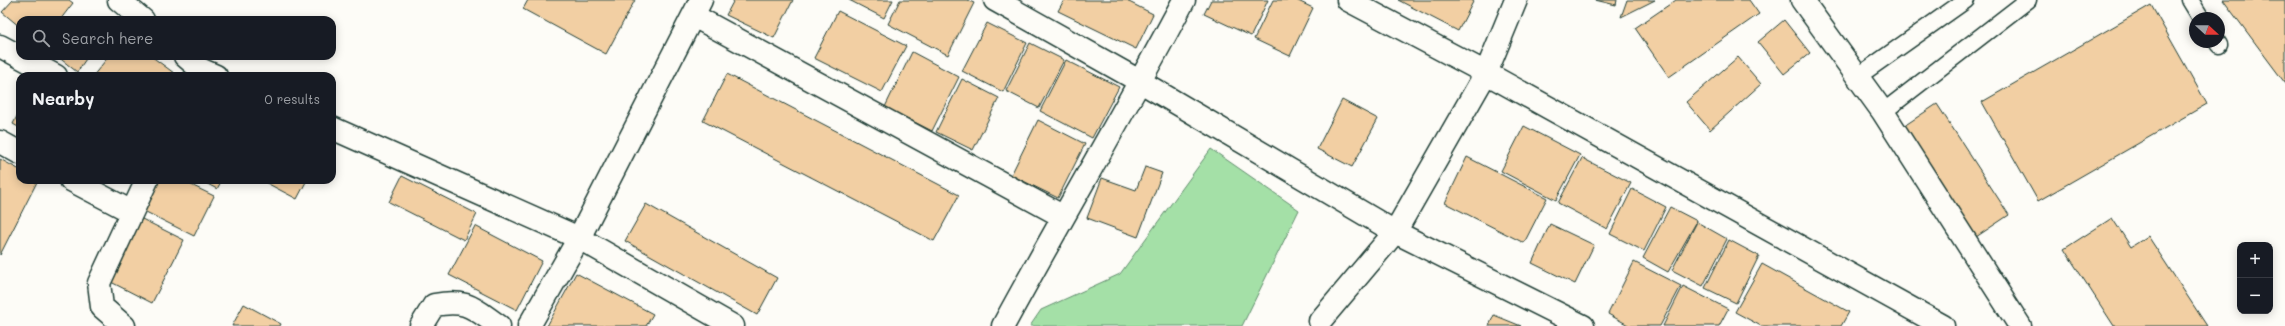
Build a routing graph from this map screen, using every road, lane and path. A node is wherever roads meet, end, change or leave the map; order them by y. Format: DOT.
graph roads {
  1 [pos="995,0"];
  2 [pos="1184,0"];
  3 [pos="1348,0"];
  4 [pos="1516,0"];
  5 [pos="1802,0"];
  6 [pos="1966,0"];
  7 [pos="2028,0"];
  8 [pos="2190,0"];
  9 [pos="124,2"];
  10 [pos="698,8"];
  11 [pos="2198,12"];
  12 [pos="139,16"];
  13 [pos="0,46"];
  14 [pos="16,55"];
  15 [pos="26,60"];
  16 [pos="49,72"];
  17 [pos="1486,72"];
  18 [pos="1857,77"];
  19 [pos="1141,82"];
  20 [pos="1882,112"];
  21 [pos="336,130"];
  22 [pos="0,142"];
  23 [pos="16,150"];
  24 [pos="79,184"];
  25 [pos="145,184"];
  26 [pos="132,212"];
  27 [pos="1062,216"];
  28 [pos="1396,232"];
  29 [pos="578,238"];
  30 [pos="1320,321"];
  31 [pos="124,326"];
  32 [pos="421,326"];
  33 [pos="499,326"];
  34 [pos="529,326"];
  35 [pos="733,326"];
  36 [pos="1003,326"];
  37 [pos="1583,326"];
  38 [pos="1943,326"];
  39 [pos="2020,326"];
  1 -- 19 [label="street"];
  2 -- 19 [label="street"];
  3 -- 17 [label="street"];
  4 -- 17 [label="street"];
  5 -- 18 [label="street"];
  6 -- 18 [label="lane"];
  7 -- 20 [label="lane"];
  8 -- 11 [label="lane"];
  9 -- 12 [label="street"];
  10 -- 27 [label="street"];
  10 -- 29 [label="street"];
  13 -- 14 [label="street"];
  15 -- 16 [label="street"];
  17 -- 28 [label="street"];
  17 -- 38 [label="street"];
  18 -- 20 [label="street"];
  19 -- 27 [label="street"];
  19 -- 28 [label="street"];
  20 -- 39 [label="street"];
  21 -- 29 [label="street"];
  22 -- 23 [label="street"];
  24 -- 26 [label="street"];
  25 -- 26 [label="street"];
  26 -- 31 [label="street"];
  27 -- 36 [label="street"];
  28 -- 30 [label="street"];
  28 -- 37 [label="street"];
  29 -- 34 [label="street"];
  29 -- 35 [label="street"];
  32 -- 33 [label="street"];
}
